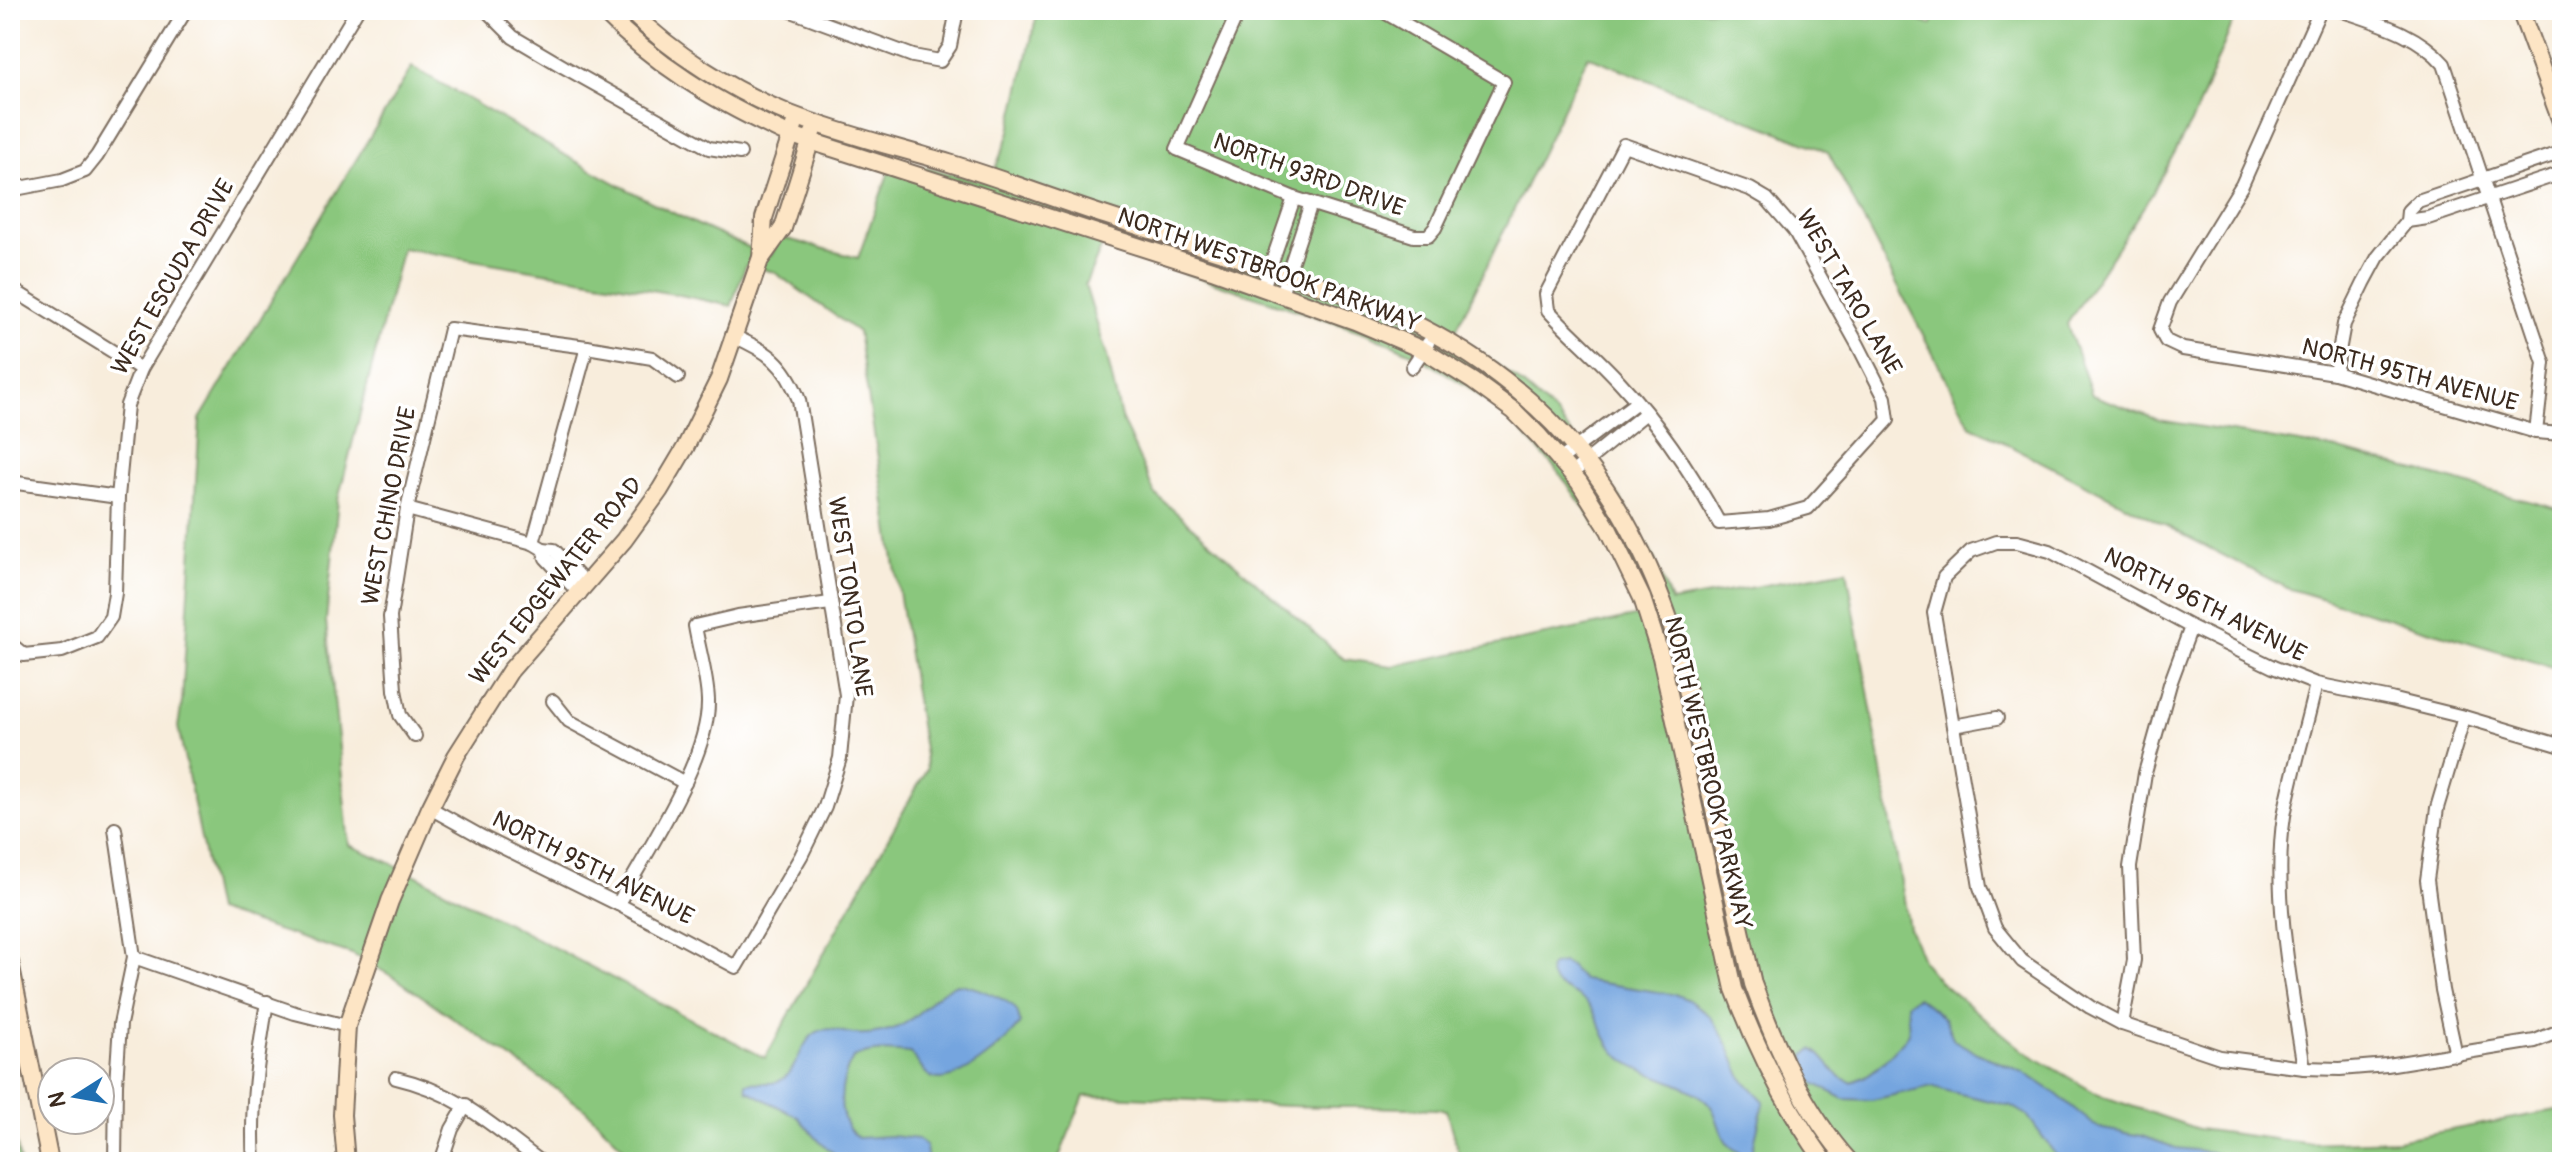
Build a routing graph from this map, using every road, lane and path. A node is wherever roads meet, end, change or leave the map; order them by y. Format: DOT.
graph roads {
  1 [pos="15,10"];
  2 [pos="186,10"];
  3 [pos="357,10"];
  4 [pos="486,10"];
  5 [pos="603,10"];
  6 [pos="629,10"];
  7 [pos="957,10"];
  8 [pos="1239,10"];
  9 [pos="1381,10"];
  10 [pos="2320,10"];
  11 [pos="2340,10"];
  12 [pos="2520,10"];
  13 [pos="793,11"];
  14 [pos="10,18"];
  15 [pos="797,116"];
  16 [pos="817,123"];
  17 [pos="2562,124"];
  18 [pos="791,135"];
  19 [pos="810,142"];
  20 [pos="2562,152"];
  21 [pos="740,153"];
  22 [pos="2562,173"];
  23 [pos="2482,178"];
  24 [pos="10,190"];
  25 [pos="2489,197"];
  26 [pos="1294,198"];
  27 [pos="1311,203"];
  28 [pos="2407,221"];
  29 [pos="760,260"];
  30 [pos="1269,268"];
  31 [pos="1287,275"];
  32 [pos="10,288"];
  33 [pos="1263,288"];
  34 [pos="1281,294"];
  35 [pos="1433,333"];
  36 [pos="733,336"];
  37 [pos="587,347"];
  38 [pos="1423,350"];
  39 [pos="1412,367"];
  40 [pos="141,369"];
  41 [pos="2335,373"];
  42 [pos="678,377"];
  43 [pos="1637,402"];
  44 [pos="1646,413"];
  45 [pos="2536,432"];
  46 [pos="2562,434"];
  47 [pos="1581,454"];
  48 [pos="1567,466"];
  49 [pos="10,482"];
  50 [pos="118,497"];
  51 [pos="407,509"];
  52 [pos="541,550"];
  53 [pos="584,589"];
  54 [pos="1661,592"];
  55 [pos="1642,598"];
  56 [pos="830,603"];
  57 [pos="2191,627"];
  58 [pos="13,646"];
  59 [pos="2316,684"];
  60 [pos="553,701"];
  61 [pos="1691,709"];
  62 [pos="1672,713"];
  63 [pos="2464,717"];
  64 [pos="1997,718"];
  65 [pos="1953,726"];
  66 [pos="415,736"];
  67 [pos="2562,746"];
  68 [pos="685,783"];
  69 [pos="430,808"];
  70 [pos="115,829"];
  71 [pos="1724,859"];
  72 [pos="1705,862"];
  73 [pos="618,904"];
  74 [pos="134,957"];
  75 [pos="10,962"];
  76 [pos="736,967"];
  77 [pos="267,1002"];
  78 [pos="2122,1024"];
  79 [pos="347,1026"];
  80 [pos="2562,1030"];
  81 [pos="2456,1055"];
  82 [pos="2304,1068"];
  83 [pos="396,1078"];
  84 [pos="466,1105"];
  85 [pos="50,1162"];
  86 [pos="115,1162"];
  87 [pos="254,1162"];
  88 [pos="346,1162"];
  89 [pos="441,1162"];
  90 [pos="541,1162"];
  91 [pos="1825,1162"];
  92 [pos="1850,1162"];
  1 -- 14 [label="street"];
  2 -- 24 [label="street"];
  3 -- 40 [label="street, WEST ESCUDA DRIVE"];
  4 -- 21 [label="street"];
  5 -- 18 [label="street, NORTH WESTBROOK PARKWAY"];
  6 -- 15 [label="street, NORTH WESTBROOK PARKWAY"];
  7 -- 13 [label="street"];
  8 -- 26 [label="street, NORTH 93RD DRIVE"];
  9 -- 27 [label="street, NORTH 93RD DRIVE"];
  10 -- 41 [label="street, NORTH 95TH AVENUE"];
  11 -- 23 [label="street"];
  12 -- 17 [label="street"];
  15 -- 16 [label="street, NORTH WESTBROOK PARKWAY"];
  15 -- 18 [label="street, WEST EDGEWATER ROAD"];
  16 -- 19 [label="street, WEST EDGEWATER ROAD"];
  16 -- 30 [label="street, NORTH WESTBROOK PARKWAY"];
  18 -- 19 [label="street, NORTH WESTBROOK PARKWAY"];
  18 -- 29 [label="street, WEST EDGEWATER ROAD"];
  19 -- 29 [label="street, WEST EDGEWATER ROAD"];
  19 -- 33 [label="street, NORTH WESTBROOK PARKWAY"];
  20 -- 23 [label="street"];
  22 -- 25 [label="street"];
  23 -- 25 [label="street"];
  23 -- 28 [label="street"];
  25 -- 28 [label="street"];
  25 -- 45 [label="street"];
  26 -- 27 [label="street, NORTH 93RD DRIVE"];
  26 -- 30 [label="street"];
  27 -- 31 [label="street"];
  28 -- 41 [label="street"];
  29 -- 36 [label="street, WEST EDGEWATER ROAD"];
  30 -- 31 [label="street, NORTH WESTBROOK PARKWAY"];
  30 -- 33 [label="street"];
  31 -- 34 [label="street"];
  31 -- 35 [label="street, NORTH WESTBROOK PARKWAY"];
  32 -- 40 [label="street"];
  33 -- 34 [label="street, NORTH WESTBROOK PARKWAY"];
  34 -- 38 [label="street, NORTH WESTBROOK PARKWAY"];
  35 -- 38 [label="street"];
  35 -- 47 [label="street, NORTH WESTBROOK PARKWAY"];
  36 -- 53 [label="street, WEST EDGEWATER ROAD"];
  36 -- 56 [label="street, WEST TONTO LANE"];
  37 -- 42 [label="street"];
  37 -- 51 [label="street, WEST CHINO DRIVE"];
  37 -- 52 [label="street"];
  38 -- 39 [label="street"];
  38 -- 48 [label="street, NORTH WESTBROOK PARKWAY"];
  40 -- 50 [label="street, WEST ESCUDA DRIVE"];
  41 -- 45 [label="street, NORTH 95TH AVENUE"];
  43 -- 44 [label="street"];
  43 -- 44 [label="street, WEST TARO LANE"];
  43 -- 47 [label="street"];
  44 -- 47 [label="street"];
  45 -- 46 [label="street, NORTH 95TH AVENUE"];
  47 -- 48 [label="street"];
  47 -- 54 [label="street, NORTH WESTBROOK PARKWAY"];
  48 -- 55 [label="street, NORTH WESTBROOK PARKWAY"];
  49 -- 50 [label="street"];
  50 -- 58 [label="street, WEST ESCUDA DRIVE"];
  51 -- 52 [label="street"];
  51 -- 66 [label="street, WEST CHINO DRIVE"];
  52 -- 53 [label="street"];
  53 -- 69 [label="street, WEST EDGEWATER ROAD"];
  54 -- 55 [label="street"];
  54 -- 61 [label="street, NORTH WESTBROOK PARKWAY"];
  55 -- 62 [label="street, NORTH WESTBROOK PARKWAY"];
  56 -- 68 [label="street"];
  56 -- 76 [label="street, WEST TONTO LANE"];
  57 -- 59 [label="street, NORTH 96TH AVENUE"];
  57 -- 65 [label="street, NORTH 96TH AVENUE"];
  57 -- 78 [label="street"];
  59 -- 63 [label="street, NORTH 96TH AVENUE"];
  59 -- 82 [label="street"];
  60 -- 68 [label="street"];
  61 -- 62 [label="street"];
  61 -- 71 [label="street, NORTH WESTBROOK PARKWAY"];
  62 -- 72 [label="street, NORTH WESTBROOK PARKWAY"];
  63 -- 67 [label="street, NORTH 96TH AVENUE"];
  63 -- 81 [label="street"];
  64 -- 65 [label="street"];
  65 -- 78 [label="street"];
  68 -- 73 [label="street"];
  69 -- 73 [label="street, NORTH 95TH AVENUE"];
  69 -- 79 [label="street, WEST EDGEWATER ROAD"];
  70 -- 74 [label="street"];
  71 -- 72 [label="street"];
  71 -- 92 [label="street, NORTH WESTBROOK PARKWAY"];
  72 -- 91 [label="street, NORTH WESTBROOK PARKWAY"];
  73 -- 76 [label="street, NORTH 95TH AVENUE"];
  74 -- 77 [label="street"];
  74 -- 86 [label="street"];
  75 -- 85 [label="street"];
  77 -- 79 [label="street"];
  77 -- 87 [label="street"];
  78 -- 82 [label="street"];
  79 -- 88 [label="street, WEST EDGEWATER ROAD"];
  80 -- 81 [label="street"];
  81 -- 82 [label="street"];
  83 -- 84 [label="street"];
  84 -- 89 [label="street"];
  84 -- 90 [label="street"];
}
